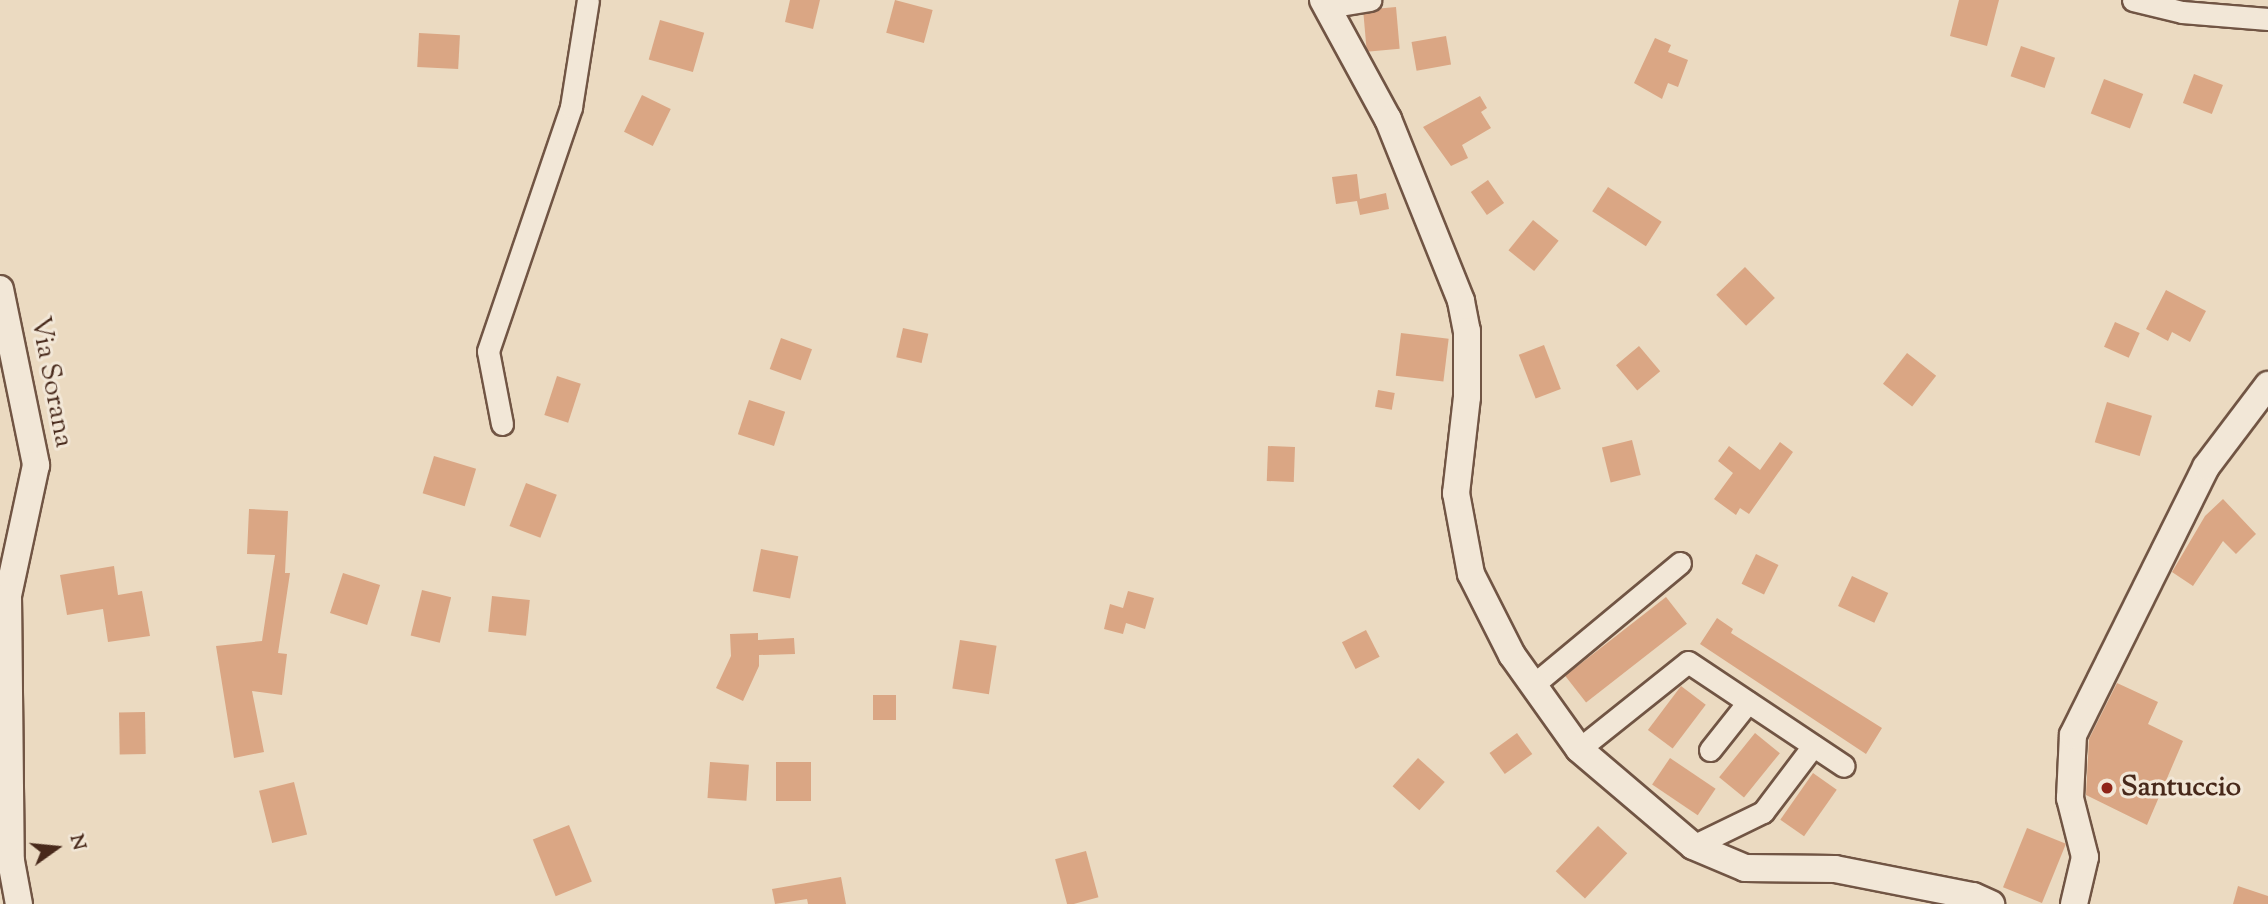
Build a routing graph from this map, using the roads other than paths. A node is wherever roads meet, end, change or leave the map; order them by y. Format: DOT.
graph roads {
  1 [pos="589,0"];
  2 [pos="1370,0"];
  3 [pos="2133,0"];
  4 [pos="1325,4"];
  5 [pos="2268,19"];
  6 [pos="0,289"];
  7 [pos="2268,385"];
  8 [pos="502,424"];
  9 [pos="1680,563"];
  10 [pos="1533,685"];
  11 [pos="1748,702"];
  12 [pos="1813,746"];
  13 [pos="1579,749"];
  14 [pos="1710,750"];
  15 [pos="1844,766"];
  16 [pos="1693,846"];
  17 [pos="19,904"];
  18 [pos="1992,904"];
  19 [pos="2074,904"];
  1 -- 8 [label="street"];
  2 -- 4 [label="street"];
  3 -- 5 [label="street"];
  4 -- 10 [label="street"];
  6 -- 17 [label="street, Via Sorana"];
  7 -- 19 [label="street"];
  9 -- 10 [label="street"];
  10 -- 13 [label="street"];
  11 -- 12 [label="street"];
  11 -- 13 [label="street"];
  11 -- 14 [label="street"];
  12 -- 15 [label="street"];
  12 -- 16 [label="street"];
  13 -- 16 [label="street"];
  16 -- 18 [label="street"];
}
